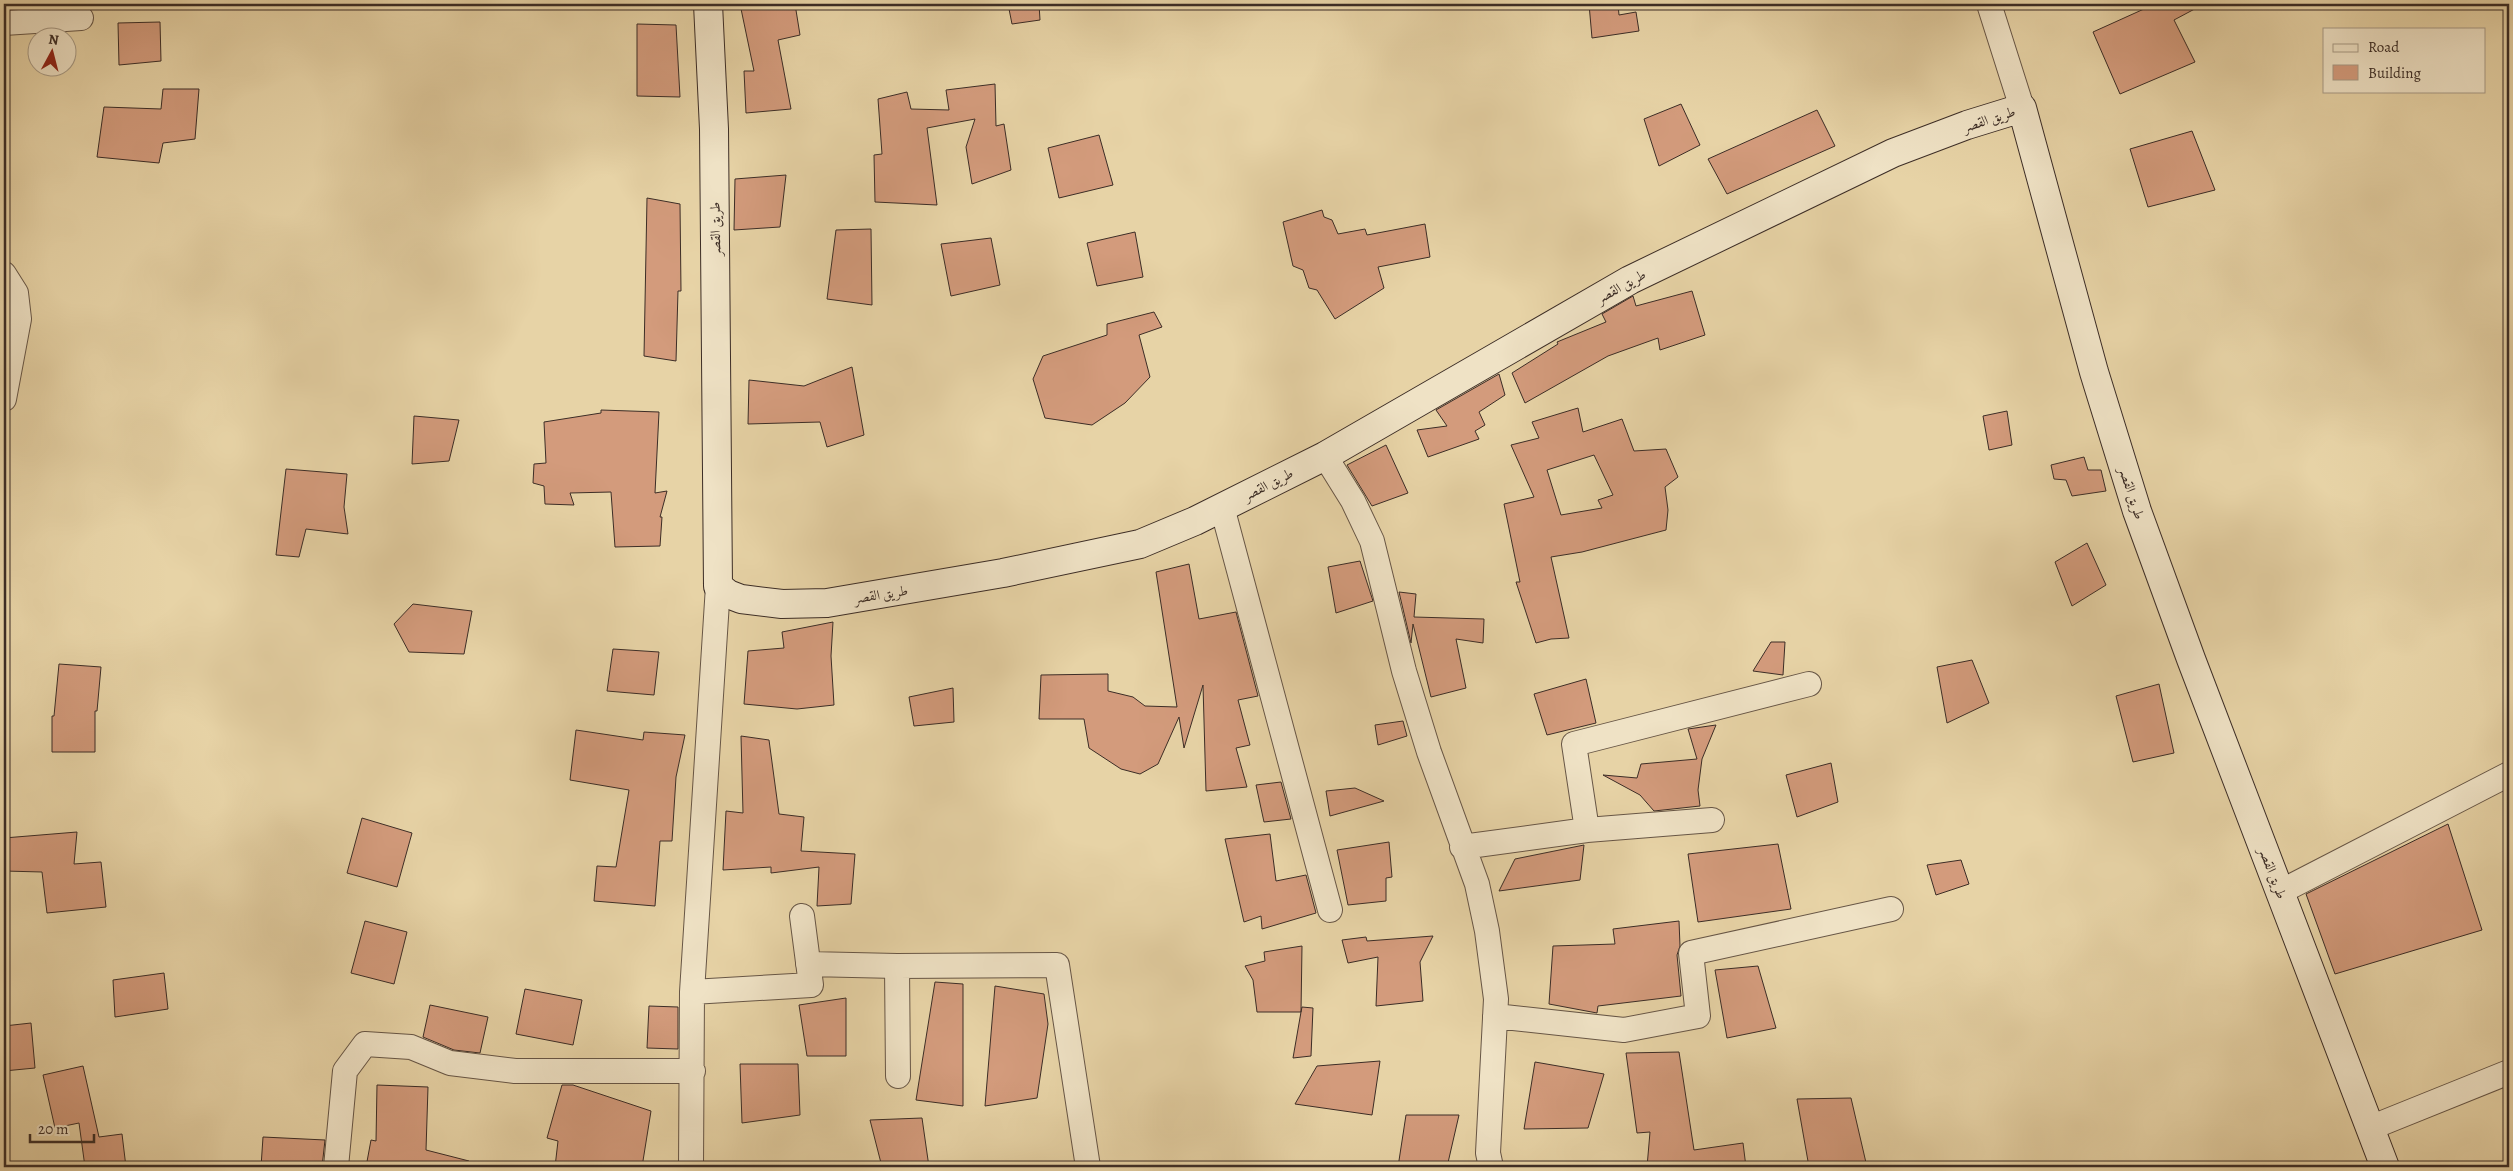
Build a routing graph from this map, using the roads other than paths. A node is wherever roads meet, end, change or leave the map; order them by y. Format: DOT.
graph roads {
  1 [pos="708,4"];
  2 [pos="1989,4"];
  3 [pos="81,18"];
  4 [pos="4,24"];
  5 [pos="2022,108"];
  6 [pos="4,274"];
  7 [pos="4,399"];
  8 [pos="1324,456"];
  9 [pos="1222,508"];
  10 [pos="718,586"];
  11 [pos="1809,684"];
  12 [pos="2509,774"];
  13 [pos="1712,820"];
  14 [pos="1587,830"];
  15 [pos="1462,847"];
  16 [pos="2280,892"];
  17 [pos="1891,909"];
  18 [pos="1330,910"];
  19 [pos="802,916"];
  20 [pos="808,964"];
  21 [pos="897,966"];
  22 [pos="692,992"];
  23 [pos="1495,1016"];
  24 [pos="693,1071"];
  25 [pos="2509,1072"];
  26 [pos="898,1076"];
  27 [pos="2370,1128"];
  28 [pos="336,1167"];
  29 [pos="692,1167"];
  30 [pos="1088,1167"];
  31 [pos="1491,1167"];
  32 [pos="2385,1167"];
  1 -- 10 [label="street, طريق القصر"];
  2 -- 5 [label="street"];
  3 -- 4 [label="street"];
  5 -- 8 [label="street, طريق القصر"];
  5 -- 16 [label="street, طريق القصر"];
  6 -- 7 [label="street"];
  8 -- 9 [label="street, طريق القصر"];
  8 -- 15 [label="street"];
  9 -- 10 [label="street, طريق القصر"];
  9 -- 18 [label="street"];
  10 -- 22 [label="street"];
  11 -- 14 [label="street"];
  12 -- 16 [label="street"];
  13 -- 14 [label="street"];
  14 -- 15 [label="street"];
  15 -- 23 [label="street"];
  16 -- 27 [label="street, طريق القصر"];
  17 -- 23 [label="street"];
  19 -- 20 [label="street"];
  20 -- 21 [label="street"];
  20 -- 22 [label="street"];
  21 -- 26 [label="street"];
  21 -- 30 [label="street"];
  22 -- 24 [label="street"];
  23 -- 31 [label="street"];
  24 -- 28 [label="street"];
  24 -- 29 [label="street"];
  25 -- 27 [label="street"];
  27 -- 32 [label="street, طريق القصر"];
}
